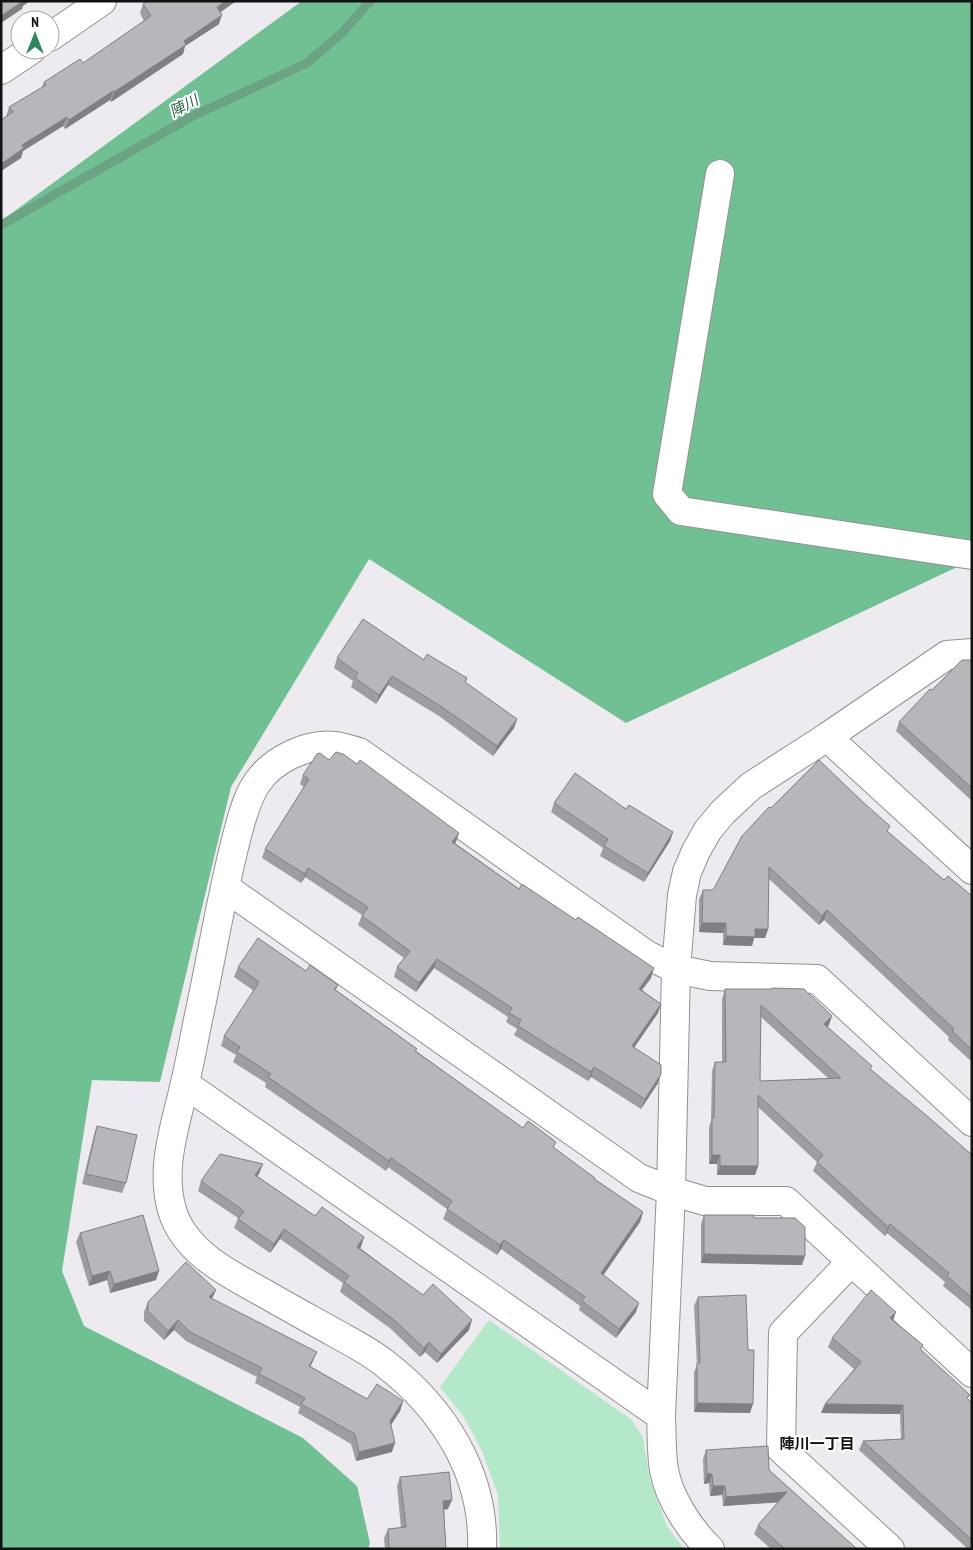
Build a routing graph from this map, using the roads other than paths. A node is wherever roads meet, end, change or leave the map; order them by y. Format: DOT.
graph roads {
  1 [pos="102,1"];
  2 [pos="60,30"];
  3 [pos="16,60"];
  4 [pos="1,70"];
  5 [pos="720,174"];
  6 [pos="972,554"];
  7 [pos="972,653"];
  8 [pos="827,737"];
  9 [pos="972,870"];
  10 [pos="226,888"];
  11 [pos="676,969"];
  12 [pos="185,1084"];
  13 [pos="972,1122"];
  14 [pos="671,1191"];
  15 [pos="851,1262"];
  16 [pos="972,1373"];
  17 [pos="661,1416"];
  18 [pos="482,1549"];
  19 [pos="710,1549"];
  20 [pos="890,1549"];
  1 -- 2 [label="street"];
  3 -- 4 [label="street"];
  5 -- 6 [label="street"];
  7 -- 8 [label="street"];
  8 -- 9 [label="street"];
  8 -- 11 [label="street"];
  10 -- 11 [label="street"];
  10 -- 12 [label="street"];
  10 -- 14 [label="street"];
  11 -- 13 [label="street"];
  11 -- 14 [label="street"];
  12 -- 17 [label="street"];
  12 -- 18 [label="street"];
  14 -- 15 [label="street"];
  14 -- 17 [label="street"];
  15 -- 16 [label="street"];
  15 -- 20 [label="street"];
  17 -- 19 [label="street"];
}
